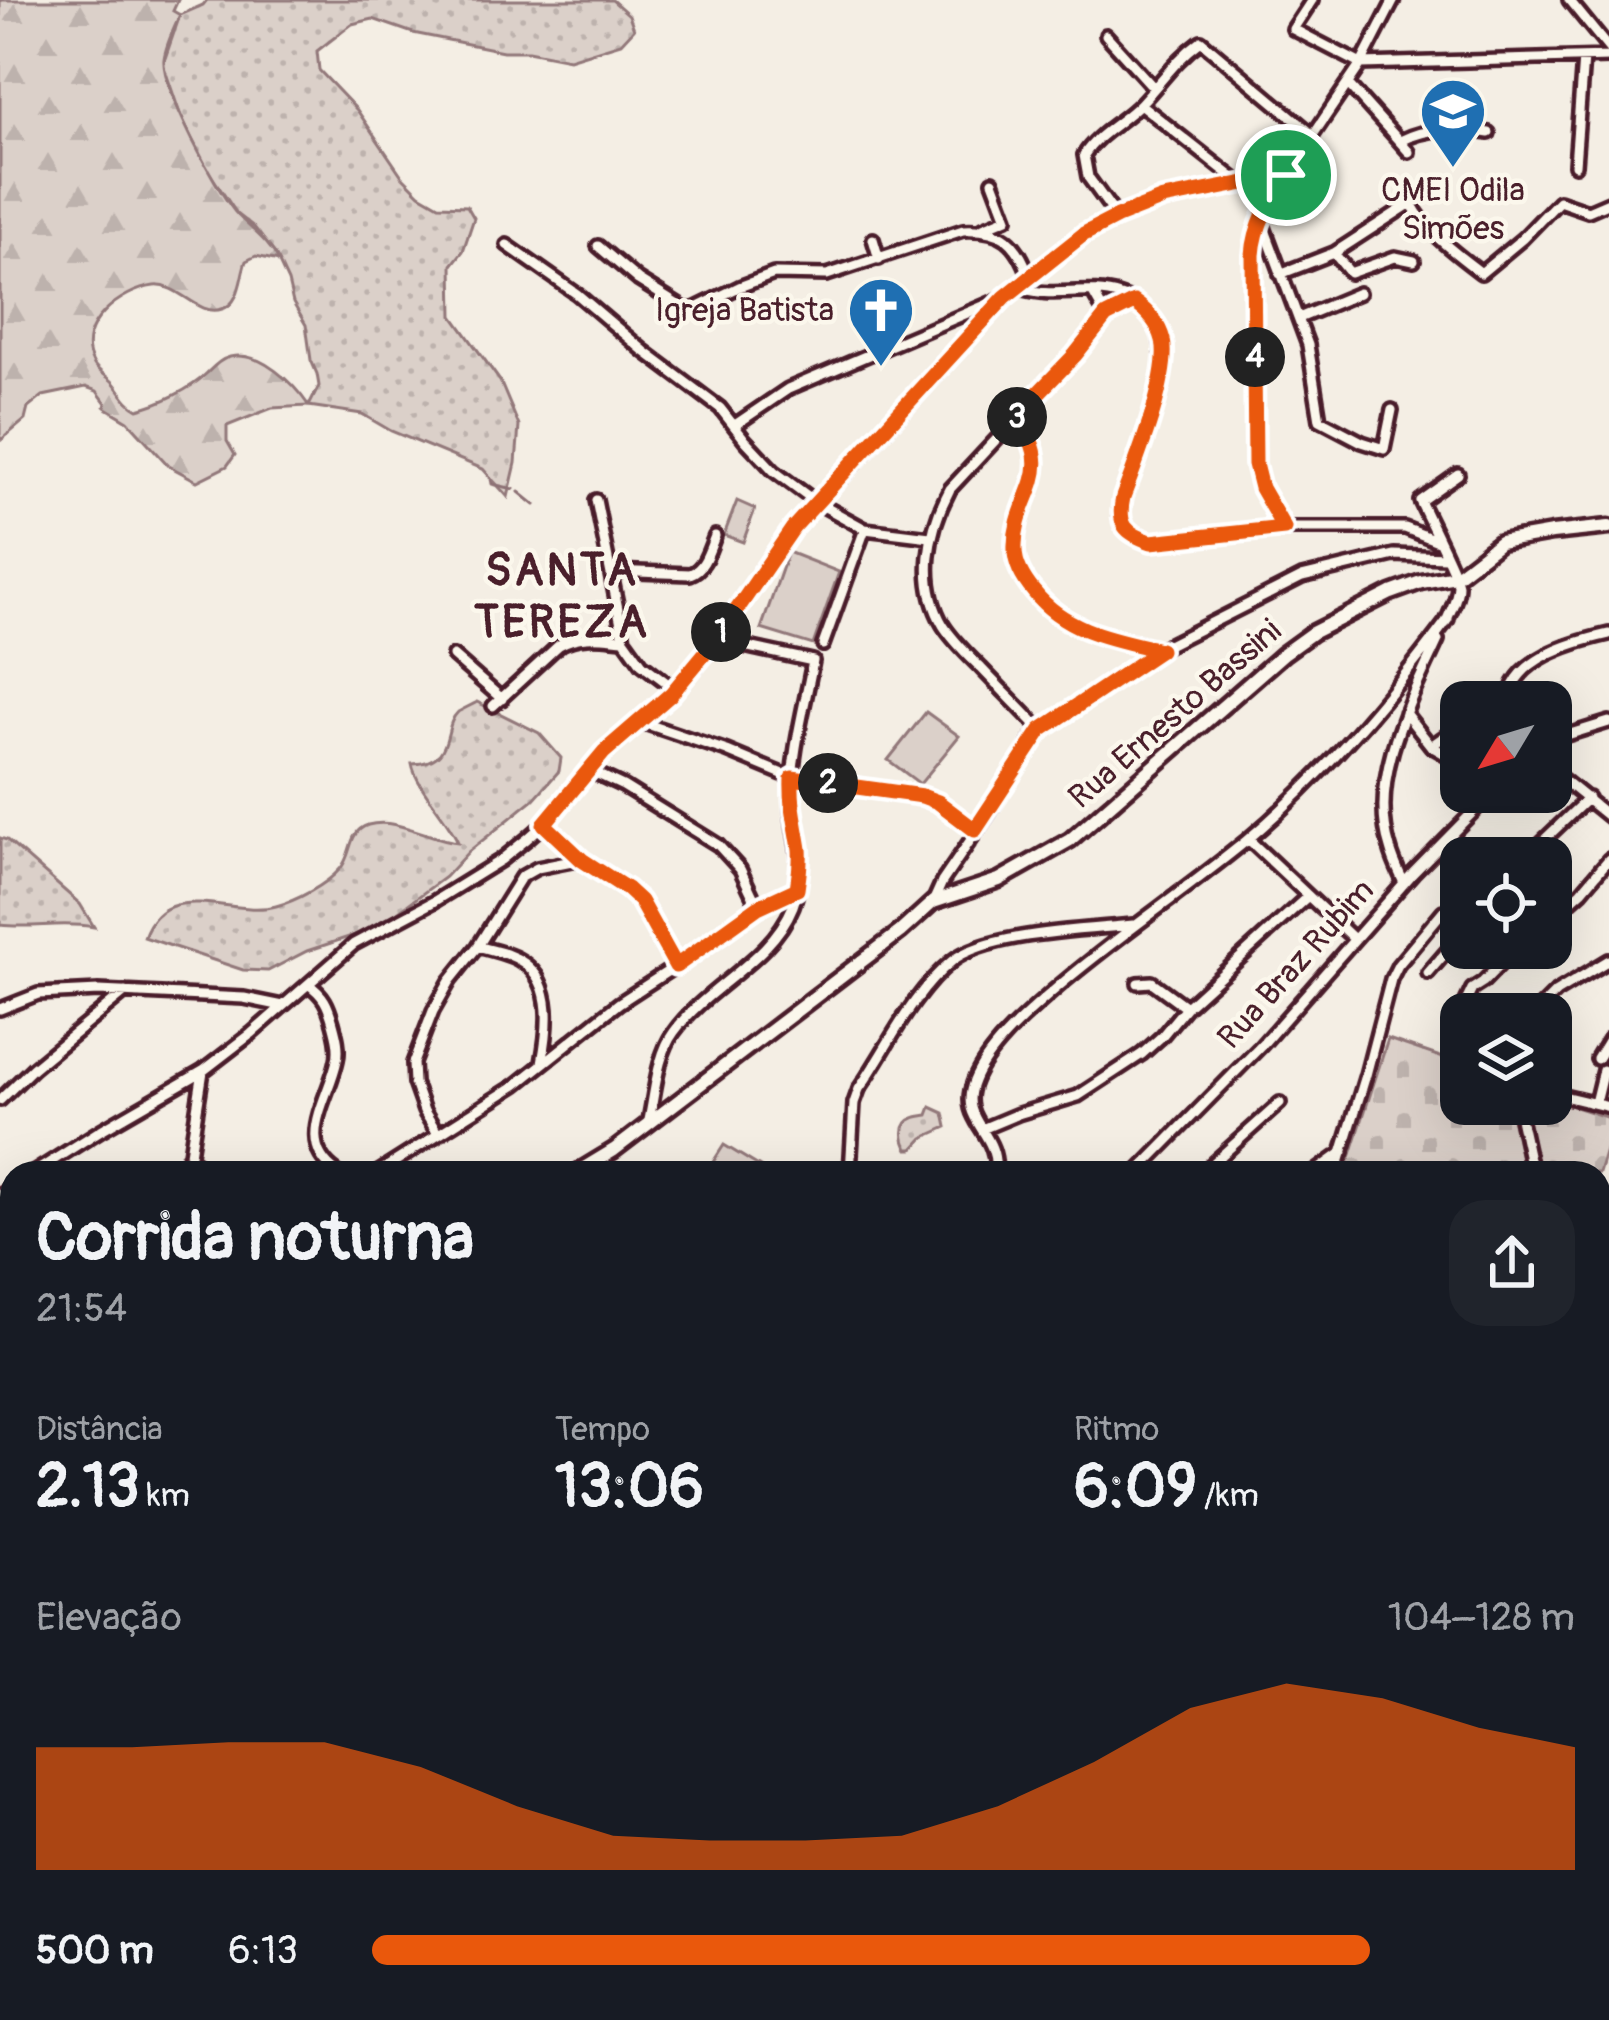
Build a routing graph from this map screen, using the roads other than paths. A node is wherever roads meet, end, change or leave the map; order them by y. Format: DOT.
graph roads {
  1 [pos="1312,0"];
  2 [pos="1569,0"];
  3 [pos="1396,1"];
  4 [pos="1106,35"];
  5 [pos="1609,53"];
  6 [pos="1583,58"];
  7 [pos="1361,64"];
  8 [pos="1348,84"];
  9 [pos="1153,87"];
  10 [pos="1140,104"];
  11 [pos="1489,133"];
  12 [pos="1312,134"];
  13 [pos="1400,141"];
  14 [pos="1409,152"];
  15 [pos="1575,165"];
  16 [pos="1286,175"];
  17 [pos="993,181"];
  18 [pos="1240,183"];
  19 [pos="1609,202"];
  20 [pos="1117,217"];
  21 [pos="1262,219"];
  22 [pos="981,229"];
  23 [pos="873,239"];
  24 [pos="507,245"];
  25 [pos="598,246"];
  26 [pos="1334,253"];
  27 [pos="879,259"];
  28 [pos="1414,261"];
  29 [pos="1280,274"];
  30 [pos="1030,277"];
  31 [pos="1018,287"];
  32 [pos="1093,293"];
  33 [pos="1359,293"];
  34 [pos="1005,297"];
  35 [pos="1134,302"];
  36 [pos="1106,316"];
  37 [pos="1299,318"];
  38 [pos="1392,410"];
  39 [pos="1016,416"];
  40 [pos="735,425"];
  41 [pos="1458,474"];
  42 [pos="596,500"];
  43 [pos="816,502"];
  44 [pos="1609,527"];
  45 [pos="1284,528"];
  46 [pos="865,530"];
  47 [pos="716,536"];
  48 [pos="930,537"];
  49 [pos="1438,541"];
  50 [pos="1445,557"];
  51 [pos="612,571"];
  52 [pos="1456,576"];
  53 [pos="1448,619"];
  54 [pos="1609,634"];
  55 [pos="624,639"];
  56 [pos="716,640"];
  57 [pos="823,645"];
  58 [pos="1160,650"];
  59 [pos="453,656"];
  60 [pos="1514,681"];
  61 [pos="675,689"];
  62 [pos="1406,713"];
  63 [pos="641,722"];
  64 [pos="1609,722"];
  65 [pos="1041,730"];
  66 [pos="1572,733"];
  67 [pos="1440,740"];
  68 [pos="1431,746"];
  69 [pos="1440,751"];
  70 [pos="589,770"];
  71 [pos="792,778"];
  72 [pos="1572,786"];
  73 [pos="1588,798"];
  74 [pos="1472,813"];
  75 [pos="1609,817"];
  76 [pos="544,824"];
  77 [pos="975,830"];
  78 [pos="1544,837"];
  79 [pos="1248,839"];
  80 [pos="1609,859"];
  81 [pos="582,860"];
  82 [pos="1404,884"];
  83 [pos="797,889"];
  84 [pos="1307,897"];
  85 [pos="1572,900"];
  86 [pos="933,902"];
  87 [pos="758,907"];
  88 [pos="1440,915"];
  89 [pos="1133,925"];
  90 [pos="1354,939"];
  91 [pos="478,946"];
  92 [pos="1440,959"];
  93 [pos="1609,960"];
  94 [pos="676,966"];
  95 [pos="1496,969"];
  96 [pos="1428,973"];
  97 [pos="1138,983"];
  98 [pos="308,984"];
  99 [pos="125,992"];
  100 [pos="1470,993"];
  101 [pos="1555,993"];
  102 [pos="283,1006"];
  103 [pos="1186,1007"];
  104 [pos="0,1009"];
  105 [pos="1609,1039"];
  106 [pos="1597,1059"];
  107 [pos="542,1065"];
  108 [pos="1603,1070"];
  109 [pos="203,1071"];
  110 [pos="1572,1098"];
  111 [pos="0,1100"];
  112 [pos="1280,1103"];
  113 [pos="1595,1103"];
  114 [pos="1609,1107"];
  115 [pos="650,1120"];
  116 [pos="1521,1125"];
  117 [pos="982,1129"];
  118 [pos="438,1133"];
  119 [pos="614,1150"];
  120 [pos="1343,1152"];
  121 [pos="188,1156"];
  122 [pos="52,1161"];
  123 [pos="188,1161"];
  124 [pos="195,1161"];
  125 [pos="326,1161"];
  126 [pos="395,1161"];
  127 [pos="596,1161"];
  128 [pos="606,1161"];
  129 [pos="851,1161"];
  130 [pos="995,1161"];
  131 [pos="1148,1161"];
  132 [pos="1215,1161"];
  133 [pos="1331,1161"];
  134 [pos="1340,1161"];
  135 [pos="1529,1161"];
  1 -- 7 [label="street"];
  2 -- 5 [label="street"];
  3 -- 7 [label="street"];
  4 -- 9 [label="street"];
  5 -- 6 [label="street"];
  6 -- 7 [label="street"];
  6 -- 15 [label="street"];
  7 -- 8 [label="street"];
  8 -- 12 [label="street"];
  8 -- 13 [label="street"];
  9 -- 10 [label="street"];
  9 -- 12 [label="street"];
  10 -- 18 [label="street"];
  10 -- 20 [label="street"];
  11 -- 13 [label="street"];
  12 -- 16 [label="street"];
  13 -- 14 [label="street"];
  16 -- 18 [label="street"];
  16 -- 21 [label="street"];
  17 -- 22 [label="street"];
  18 -- 20 [label="street"];
  19 -- 26 [label="street"];
  20 -- 30 [label="street"];
  21 -- 29 [label="street"];
  21 -- 45 [label="street"];
  22 -- 27 [label="street"];
  22 -- 30 [label="street"];
  23 -- 27 [label="street"];
  24 -- 40 [label="street"];
  25 -- 27 [label="street"];
  26 -- 28 [label="street"];
  26 -- 29 [label="street"];
  29 -- 37 [label="street"];
  30 -- 31 [label="street"];
  31 -- 32 [label="street"];
  31 -- 34 [label="street"];
  32 -- 35 [label="street"];
  32 -- 36 [label="street"];
  33 -- 37 [label="street"];
  34 -- 40 [label="street"];
  34 -- 43 [label="street"];
  35 -- 36 [label="street"];
  35 -- 45 [label="street"];
  36 -- 39 [label="street"];
  37 -- 38 [label="street"];
  39 -- 48 [label="street"];
  39 -- 58 [label="street"];
  40 -- 43 [label="street"];
  41 -- 49 [label="street"];
  42 -- 51 [label="street"];
  43 -- 46 [label="street"];
  43 -- 56 [label="street"];
  44 -- 52 [label="main road"];
  45 -- 49 [label="street"];
  46 -- 48 [label="street"];
  46 -- 57 [label="street"];
  47 -- 51 [label="street"];
  48 -- 65 [label="street"];
  49 -- 50 [label="street"];
  50 -- 52 [label="street"];
  50 -- 58 [label="street"];
  51 -- 55 [label="street"];
  52 -- 53 [label="street"];
  52 -- 86 [label="main road, Rua Ernesto Bassini"];
  53 -- 62 [label="street"];
  53 -- 79 [label="street"];
  54 -- 60 [label="street"];
  55 -- 59 [label="street"];
  55 -- 61 [label="street"];
  56 -- 61 [label="street"];
  56 -- 71 [label="street"];
  58 -- 65 [label="street"];
  61 -- 63 [label="street"];
  62 -- 68 [label="street"];
  62 -- 82 [label="street"];
  63 -- 70 [label="street"];
  63 -- 71 [label="street"];
  64 -- 66 [label="street"];
  65 -- 77 [label="street"];
  67 -- 68 [label="street"];
  68 -- 69 [label="street"];
  70 -- 76 [label="street"];
  70 -- 87 [label="street"];
  71 -- 77 [label="street"];
  71 -- 83 [label="street"];
  72 -- 73 [label="street"];
  73 -- 75 [label="street"];
  73 -- 78 [label="street"];
  74 -- 82 [label="street, Rua Braz Rubim"];
  76 -- 81 [label="street"];
  76 -- 98 [label="street"];
  77 -- 86 [label="street"];
  79 -- 84 [label="street"];
  79 -- 89 [label="street"];
  80 -- 85 [label="street"];
  81 -- 91 [label="street"];
  81 -- 94 [label="street"];
  82 -- 90 [label="street, Rua Braz Rubim"];
  83 -- 87 [label="street"];
  83 -- 115 [label="street"];
  84 -- 90 [label="street"];
  84 -- 103 [label="street"];
  86 -- 115 [label="main road"];
  87 -- 94 [label="street"];
  88 -- 120 [label="street"];
  89 -- 117 [label="street"];
  89 -- 129 [label="street"];
  90 -- 131 [label="street, Rua Braz Rubim"];
  91 -- 107 [label="street"];
  91 -- 118 [label="street"];
  92 -- 96 [label="street"];
  93 -- 101 [label="street"];
  94 -- 107 [label="street"];
  95 -- 100 [label="street"];
  97 -- 103 [label="street"];
  98 -- 102 [label="street"];
  98 -- 125 [label="street"];
  99 -- 102 [label="street"];
  99 -- 104 [label="street"];
  99 -- 111 [label="street"];
  102 -- 109 [label="street"];
  103 -- 117 [label="street"];
  105 -- 106 [label="street"];
  107 -- 118 [label="street"];
  108 -- 113 [label="street"];
  109 -- 121 [label="street"];
  109 -- 122 [label="street"];
  110 -- 113 [label="street"];
  112 -- 132 [label="street"];
  113 -- 114 [label="street"];
  115 -- 119 [label="main road"];
  116 -- 135 [label="street"];
  117 -- 130 [label="street"];
  118 -- 126 [label="street"];
  119 -- 127 [label="main road"];
  119 -- 128 [label="main road"];
  120 -- 133 [label="street"];
  120 -- 134 [label="street"];
  121 -- 123 [label="street"];
  121 -- 124 [label="street"];
}
